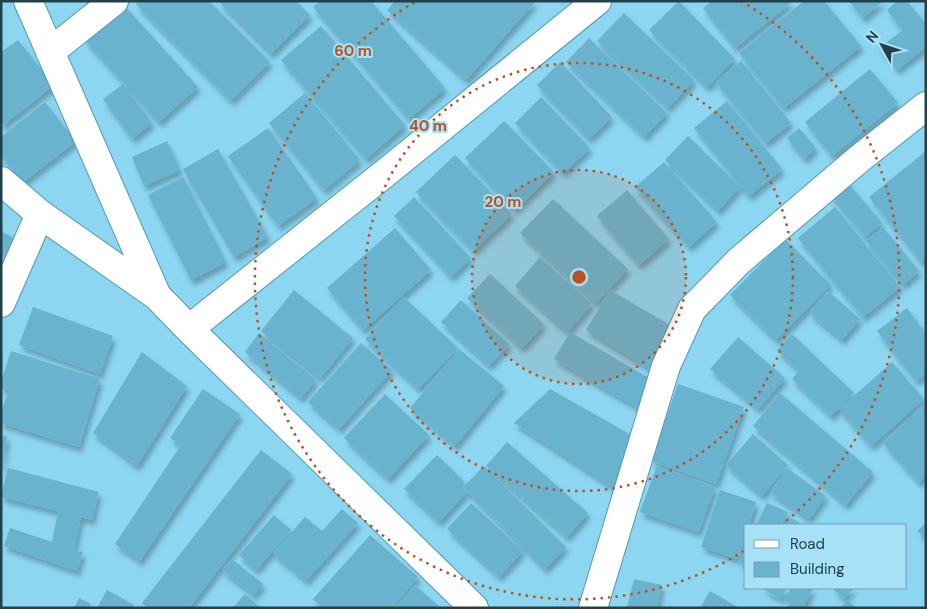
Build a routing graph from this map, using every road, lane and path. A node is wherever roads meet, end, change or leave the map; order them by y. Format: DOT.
graph roads {
  1 [pos="28,1"];
  2 [pos="114,1"];
  3 [pos="597,1"];
  4 [pos="50,52"];
  5 [pos="926,106"];
  6 [pos="1,181"];
  7 [pos="40,214"];
  8 [pos="157,296"];
  9 [pos="1,303"];
  10 [pos="189,329"];
  11 [pos="474,608"];
  12 [pos="593,608"];
  1 -- 4 [label="street"];
  2 -- 4 [label="street"];
  3 -- 10 [label="street"];
  4 -- 8 [label="street"];
  5 -- 12 [label="street"];
  6 -- 7 [label="street"];
  7 -- 8 [label="street"];
  7 -- 9 [label="street"];
  8 -- 10 [label="street"];
  10 -- 11 [label="street"];
}
